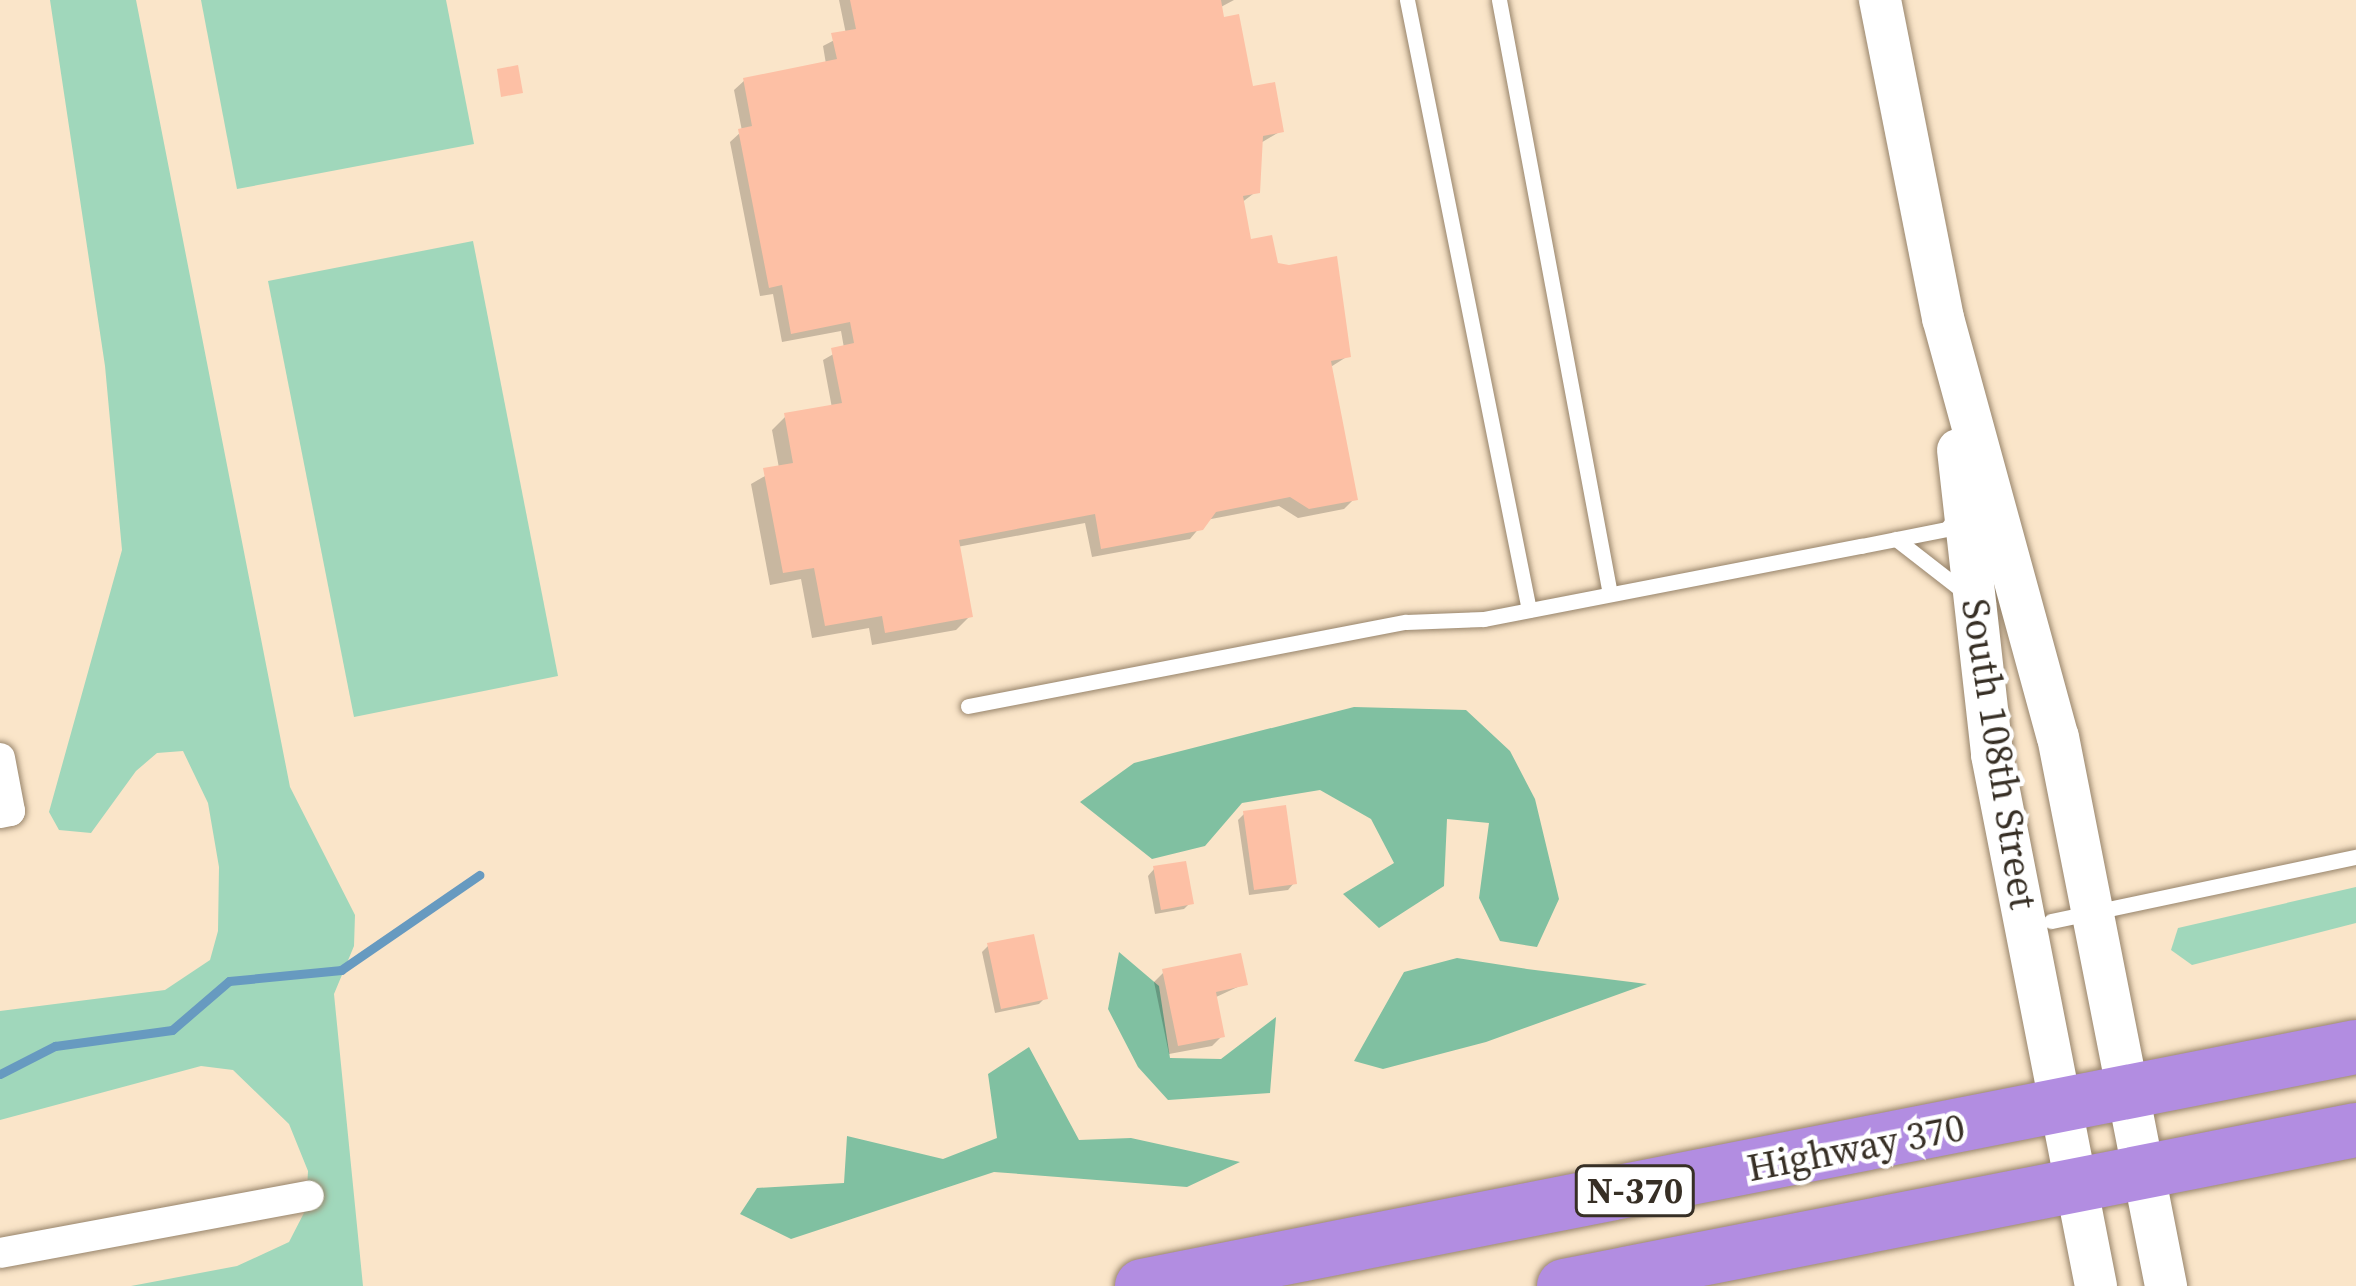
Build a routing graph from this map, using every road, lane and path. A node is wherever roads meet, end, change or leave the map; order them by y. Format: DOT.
graph roads {
  1 [pos="1407,0"];
  2 [pos="1499,0"];
  3 [pos="1880,0"];
  4 [pos="1943,318"];
  5 [pos="1963,500"];
  6 [pos="1896,539"];
  7 [pos="1610,594"];
  8 [pos="1975,608"];
  9 [pos="1529,610"];
  10 [pos="968,706"];
  11 [pos="0,758"];
  12 [pos="5,813"];
  13 [pos="2356,857"];
  14 [pos="2092,913"];
  15 [pos="2051,922"];
  16 [pos="2356,1047"];
  17 [pos="2128,1094"];
  18 [pos="2061,1108"];
  19 [pos="2356,1130"];
  20 [pos="2144,1176"];
  21 [pos="2077,1187"];
  22 [pos="309,1196"];
  23 [pos="0,1253"];
  24 [pos="1142,1286"];
  25 [pos="1564,1286"];
  26 [pos="2096,1286"];
  27 [pos="2165,1286"];
  1 -- 9 [label="lane"];
  2 -- 7 [label="lane"];
  3 -- 4 [label="street, South 108th Street"];
  4 -- 5 [label="street, South 108th Street"];
  4 -- 14 [label="street, South 108th Street"];
  5 -- 6 [label="lane"];
  5 -- 8 [label="street, South 108th Street"];
  6 -- 7 [label="lane"];
  6 -- 8 [label="lane"];
  7 -- 9 [label="lane"];
  8 -- 18 [label="street, South 108th Street"];
  9 -- 10 [label="lane"];
  11 -- 12 [label="street"];
  13 -- 14 [label="lane"];
  14 -- 15 [label="lane"];
  14 -- 17 [label="street, South 108th Street"];
  16 -- 17 [label="highway, Highway 370 / N-370"];
  17 -- 18 [label="highway, Highway 370 / N-370"];
  17 -- 20 [label="street, South 108th Street"];
  18 -- 21 [label="street, South 108th Street"];
  18 -- 24 [label="highway, Highway 370 / N-370"];
  19 -- 20 [label="highway, Highway 370 / N-370"];
  20 -- 21 [label="highway, Highway 370 / N-370"];
  20 -- 27 [label="street, South 108th Street"];
  21 -- 25 [label="highway, Highway 370 / N-370"];
  21 -- 26 [label="street, South 108th Street"];
  22 -- 23 [label="street"];
}
